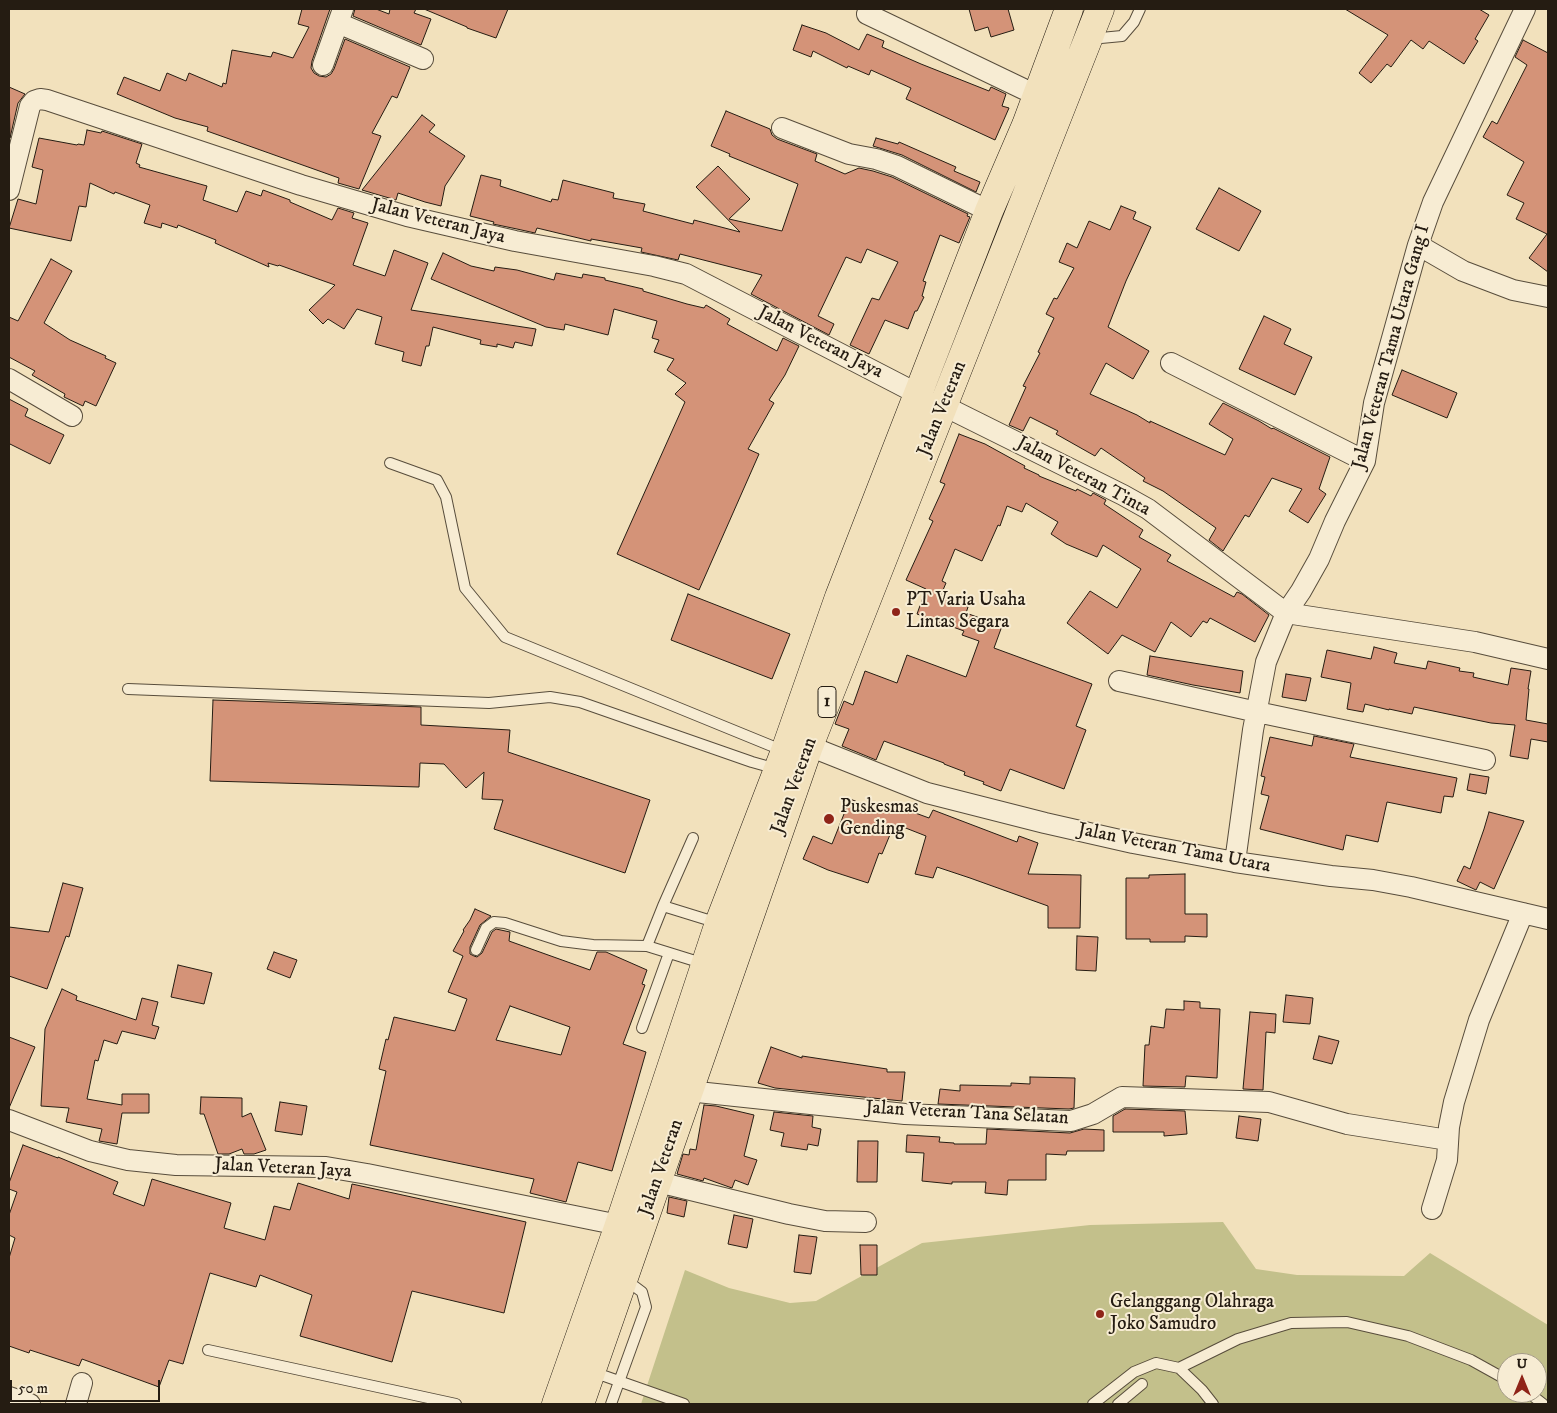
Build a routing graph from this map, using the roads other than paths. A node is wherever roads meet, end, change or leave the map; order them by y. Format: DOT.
graph roads {
  1 [pos="1069,9"];
  2 [pos="1100,9"];
  3 [pos="1140,9"];
  4 [pos="1525,9"];
  5 [pos="867,14"];
  6 [pos="341,16"];
  7 [pos="1090,36"];
  8 [pos="423,59"];
  9 [pos="323,65"];
  10 [pos="1036,95"];
  11 [pos="782,128"];
  12 [pos="9,190"];
  13 [pos="989,210"];
  14 [pos="1418,245"];
  15 [pos="1548,297"];
  16 [pos="1171,363"];
  17 [pos="9,379"];
  18 [pos="918,394"];
  19 [pos="944,406"];
  20 [pos="72,416"];
  21 [pos="1365,461"];
  22 [pos="390,463"];
  23 [pos="1286,613"];
  24 [pos="1548,659"];
  25 [pos="1119,681"];
  26 [pos="128,689"];
  27 [pos="1257,712"];
  28 [pos="790,755"];
  29 [pos="1485,760"];
  30 [pos="693,838"];
  31 [pos="1235,862"];
  32 [pos="663,906"];
  33 [pos="1523,913"];
  34 [pos="1548,919"];
  35 [pos="719,923"];
  36 [pos="647,946"];
  37 [pos="476,950"];
  38 [pos="669,953"];
  39 [pos="706,964"];
  40 [pos="642,1028"];
  41 [pos="688,1091"];
  42 [pos="9,1120"];
  43 [pos="1448,1140"];
  44 [pos="658,1182"];
  45 [pos="1432,1209"];
  46 [pos="866,1222"];
  47 [pos="619,1225"];
  48 [pos="624,1278"];
  49 [pos="208,1350"];
  50 [pos="1179,1368"];
  51 [pos="591,1372"];
  52 [pos="1497,1374"];
  53 [pos="618,1381"];
  54 [pos="82,1383"];
  55 [pos="1142,1384"];
  56 [pos="9,1397"];
  57 [pos="30,1404"];
  58 [pos="76,1404"];
  59 [pos="456,1404"];
  60 [pos="556,1404"];
  61 [pos="580,1404"];
  62 [pos="611,1404"];
  63 [pos="684,1404"];
  64 [pos="1093,1404"];
  65 [pos="1118,1404"];
  66 [pos="1213,1404"];
  1 -- 10 [label="highway, Jalan Veteran / 1"];
  2 -- 7 [label="highway, Jalan Veteran / 1"];
  3 -- 7 [label="lane"];
  4 -- 14 [label="street, Jalan Veteran Tama Utara Gang I"];
  5 -- 10 [label="street"];
  6 -- 8 [label="street"];
  6 -- 9 [label="street"];
  7 -- 19 [label="highway, Jalan Veteran / 1"];
  10 -- 13 [label="highway, Jalan Veteran / 1"];
  11 -- 13 [label="street"];
  12 -- 18 [label="street, Jalan Veteran Jaya"];
  13 -- 18 [label="highway, Jalan Veteran / 1"];
  14 -- 15 [label="street"];
  14 -- 21 [label="street, Jalan Veteran Tama Utara Gang I"];
  16 -- 21 [label="street"];
  17 -- 20 [label="street"];
  18 -- 28 [label="highway, Jalan Veteran / 1"];
  19 -- 23 [label="street, Jalan Veteran Tinta"];
  19 -- 28 [label="highway, Jalan Veteran / 1"];
  21 -- 23 [label="street, Jalan Veteran Tama Utara Gang I"];
  22 -- 28 [label="lane"];
  23 -- 24 [label="street"];
  23 -- 27 [label="street, Jalan Veteran Tama Utara Gang I"];
  25 -- 27 [label="street"];
  26 -- 28 [label="lane"];
  27 -- 29 [label="street"];
  27 -- 31 [label="street, Jalan Veteran Tama Utara Gang I"];
  28 -- 31 [label="street, Jalan Veteran Tama Utara"];
  28 -- 35 [label="highway, Jalan Veteran / 1"];
  28 -- 41 [label="highway, Jalan Veteran / 1"];
  30 -- 32 [label="lane"];
  31 -- 33 [label="street, Jalan Veteran Tama Utara"];
  32 -- 35 [label="lane"];
  32 -- 36 [label="lane"];
  33 -- 34 [label="street, Jalan Veteran Tama Utara"];
  33 -- 43 [label="street"];
  35 -- 39 [label="highway, Jalan Veteran / 1"];
  36 -- 37 [label="lane"];
  36 -- 38 [label="lane"];
  38 -- 39 [label="lane"];
  38 -- 40 [label="lane"];
  39 -- 47 [label="highway, Jalan Veteran / 1"];
  41 -- 43 [label="street, Jalan Veteran Tana Selatan"];
  41 -- 44 [label="highway, Jalan Veteran / 1"];
  42 -- 47 [label="street, Jalan Veteran Jaya"];
  43 -- 45 [label="street"];
  44 -- 46 [label="street"];
  44 -- 48 [label="highway, Jalan Veteran / 1"];
  47 -- 60 [label="highway, Jalan Veteran / 1"];
  48 -- 51 [label="highway, Jalan Veteran / 1"];
  48 -- 53 [label="lane"];
  49 -- 59 [label="lane"];
  50 -- 52 [label="lane"];
  50 -- 64 [label="lane"];
  50 -- 66 [label="lane"];
  51 -- 53 [label="lane"];
  51 -- 61 [label="highway, Jalan Veteran / 1"];
  53 -- 62 [label="lane"];
  53 -- 63 [label="lane"];
  54 -- 58 [label="street"];
  55 -- 65 [label="lane"];
  56 -- 57 [label="street"];
}
